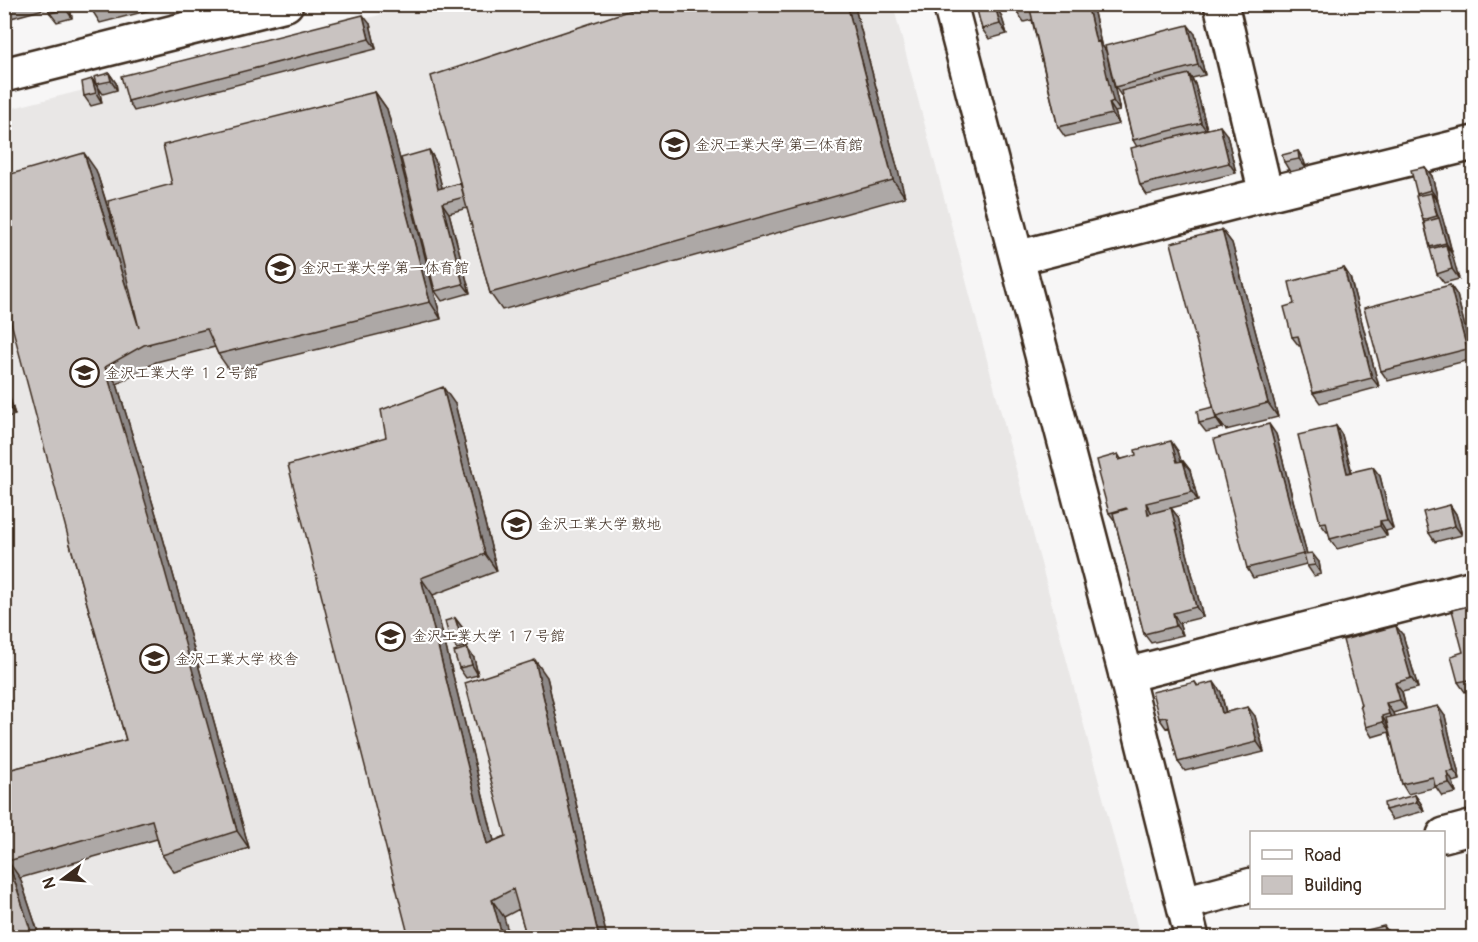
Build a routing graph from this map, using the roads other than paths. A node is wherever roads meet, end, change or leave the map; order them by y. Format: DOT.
graph roads {
  1 [pos="286,4"];
  2 [pos="950,4"];
  3 [pos="1221,4"];
  4 [pos="217,13"];
  5 [pos="4,75"];
  6 [pos="1473,143"];
  7 [pos="1266,194"];
  8 [pos="1017,258"];
  9 [pos="1473,586"];
  10 [pos="1126,675"];
  11 [pos="1473,827"];
  12 [pos="1445,834"];
  13 [pos="1250,885"];
  14 [pos="1184,903"];
  15 [pos="1192,938"];
  1 -- 4 [label="street"];
  2 -- 8 [label="street"];
  3 -- 7 [label="street"];
  4 -- 5 [label="street"];
  6 -- 7 [label="street"];
  7 -- 8 [label="street"];
  8 -- 10 [label="street"];
  9 -- 10 [label="street"];
  10 -- 14 [label="street"];
  11 -- 12 [label="street"];
  13 -- 14 [label="street"];
  14 -- 15 [label="street"];
}
